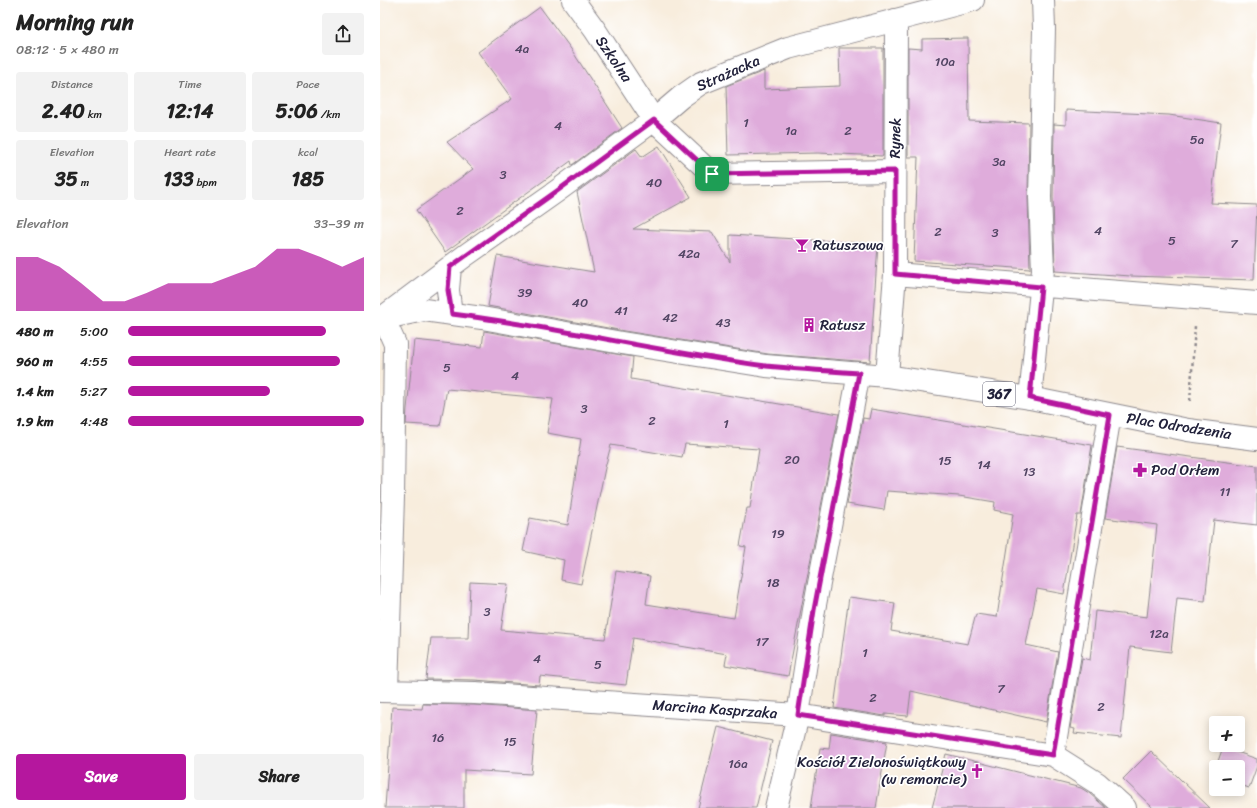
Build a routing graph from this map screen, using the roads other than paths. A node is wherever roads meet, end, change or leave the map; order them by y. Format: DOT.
graph roads {
  1 [pos="573,0"];
  2 [pos="973,0"];
  3 [pos="1043,0"];
  4 [pos="896,20"];
  5 [pos="654,120"];
  6 [pos="895,171"];
  7 [pos="450,267"];
  8 [pos="895,274"];
  9 [pos="1042,278"];
  10 [pos="1257,303"];
  11 [pos="452,314"];
  12 [pos="382,318"];
  13 [pos="859,373"];
  14 [pos="887,376"];
  15 [pos="1030,398"];
  16 [pos="1110,415"];
  17 [pos="1257,438"];
  18 [pos="384,691"];
  19 [pos="798,715"];
  20 [pos="1053,755"];
  21 [pos="776,808"];
  22 [pos="1125,808"];
  1 -- 5 [label="street, Szkolna"];
  2 -- 4 [label="street, Strażacka"];
  3 -- 9 [label="street"];
  4 -- 5 [label="street, Strażacka"];
  4 -- 6 [label="street, Rynek"];
  5 -- 6 [label="street, Szkolna"];
  5 -- 7 [label="street, Strażacka"];
  6 -- 8 [label="street, Rynek"];
  7 -- 11 [label="street"];
  7 -- 12 [label="street, Strażacka"];
  8 -- 9 [label="street"];
  8 -- 14 [label="street, Rynek"];
  9 -- 10 [label="street"];
  9 -- 15 [label="street"];
  11 -- 12 [label="street, 367"];
  11 -- 13 [label="street, 367"];
  12 -- 18 [label="street"];
  13 -- 14 [label="street, Plac Odrodzenia / 367"];
  13 -- 19 [label="street"];
  14 -- 15 [label="street, Plac Odrodzenia / 367"];
  15 -- 16 [label="street, Plac Odrodzenia / 367"];
  16 -- 17 [label="street, Plac Odrodzenia / 367"];
  16 -- 20 [label="street"];
  18 -- 19 [label="street, Marcina Kasprzaka"];
  19 -- 20 [label="street, Marcina Kasprzaka"];
  19 -- 21 [label="street"];
  20 -- 22 [label="street, Marcina Kasprzaka"];
}
